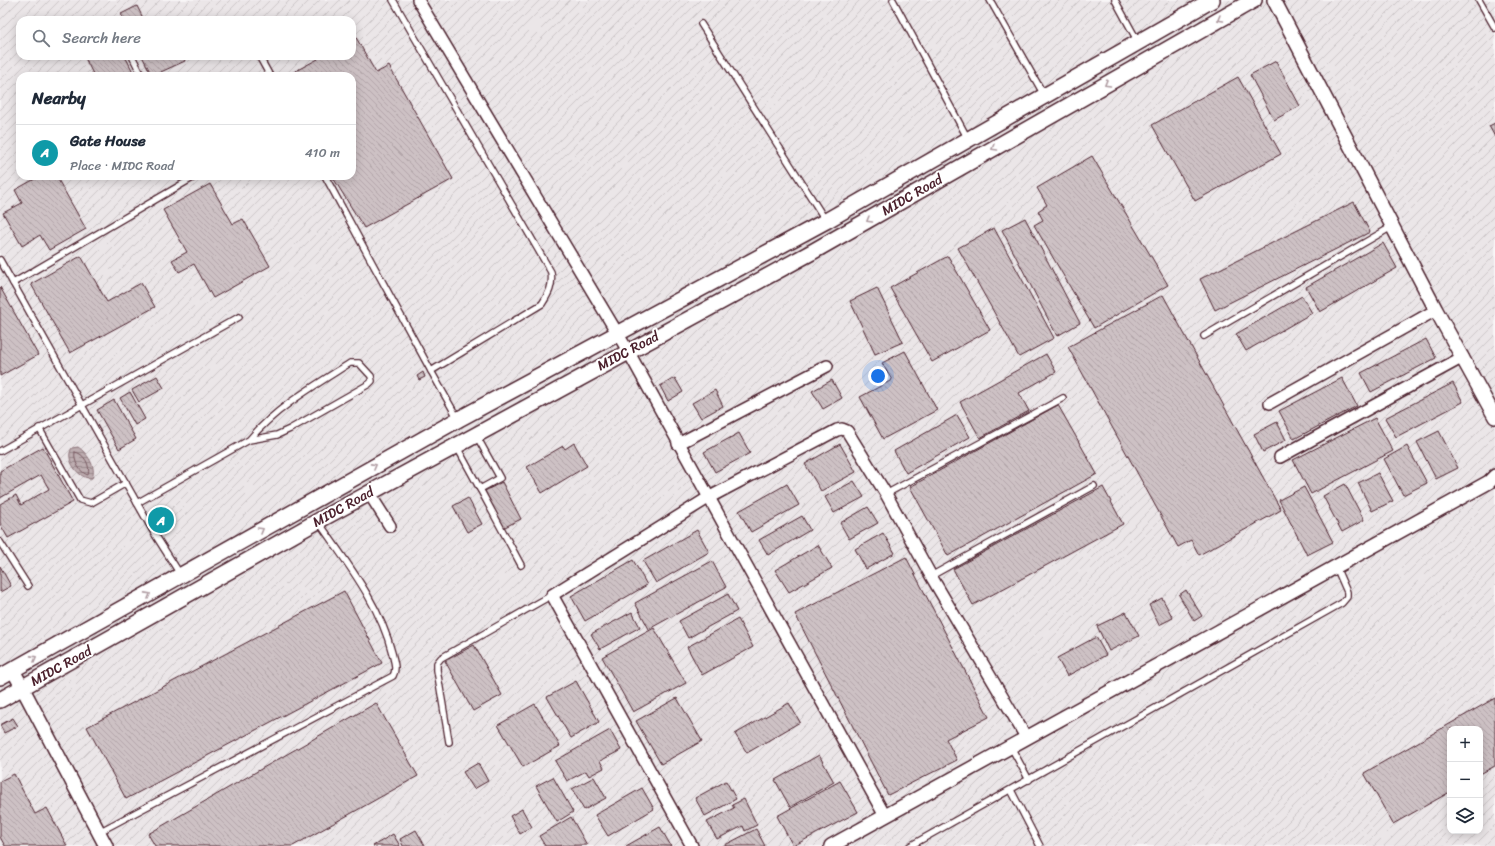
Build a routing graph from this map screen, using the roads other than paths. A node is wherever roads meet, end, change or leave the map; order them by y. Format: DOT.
graph roads {
  1 [pos="393,0"];
  2 [pos="418,0"];
  3 [pos="894,0"];
  4 [pos="990,0"];
  5 [pos="1115,0"];
  6 [pos="1212,0"];
  7 [pos="1254,0"];
  8 [pos="1274,0"];
  9 [pos="1479,0"];
  10 [pos="701,24"];
  11 [pos="1495,28"];
  12 [pos="1139,42"];
  13 [pos="134,60"];
  14 [pos="261,60"];
  15 [pos="140,72"];
  16 [pos="268,72"];
  17 [pos="1044,96"];
  18 [pos="968,140"];
  19 [pos="189,180"];
  20 [pos="327,180"];
  21 [pos="826,221"];
  22 [pos="1393,225"];
  23 [pos="0,260"];
  24 [pos="13,283"];
  25 [pos="1436,310"];
  26 [pos="239,317"];
  27 [pos="618,334"];
  28 [pos="1204,336"];
  29 [pos="628,351"];
  30 [pos="1463,357"];
  31 [pos="827,366"];
  32 [pos="431,371"];
  33 [pos="1063,398"];
  34 [pos="1270,403"];
  35 [pos="81,404"];
  36 [pos="1495,417"];
  37 [pos="458,419"];
  38 [pos="39,428"];
  39 [pos="476,434"];
  40 [pos="250,440"];
  41 [pos="678,444"];
  42 [pos="456,445"];
  43 [pos="0,451"];
  44 [pos="1280,457"];
  45 [pos="1495,476"];
  46 [pos="126,483"];
  47 [pos="1094,486"];
  48 [pos="480,489"];
  49 [pos="369,493"];
  50 [pos="886,494"];
  51 [pos="708,498"];
  52 [pos="137,503"];
  53 [pos="318,521"];
  54 [pos="390,526"];
  55 [pos="0,542"];
  56 [pos="521,565"];
  57 [pos="1336,566"];
  58 [pos="181,576"];
  59 [pos="931,576"];
  60 [pos="28,586"];
  61 [pos="552,595"];
  62 [pos="6,673"];
  63 [pos="23,687"];
  64 [pos="0,700"];
  65 [pos="1026,738"];
  66 [pos="449,742"];
  67 [pos="1011,746"];
  68 [pos="1028,780"];
  69 [pos="1011,790"];
  70 [pos="885,816"];
  71 [pos="98,832"];
  72 [pos="106,846"];
  73 [pos="692,846"];
  74 [pos="831,846"];
  75 [pos="910,846"];
  76 [pos="1040,846"];
  1 -- 32 [label="lane"];
  2 -- 27 [label="street"];
  3 -- 18 [label="lane"];
  4 -- 17 [label="lane"];
  5 -- 12 [label="lane"];
  6 -- 12 [label="main road, MIDC Road"];
  7 -- 29 [label="main road, MIDC Road, one-way"];
  8 -- 22 [label="street"];
  9 -- 11 [label="lane"];
  10 -- 21 [label="lane"];
  12 -- 17 [label="main road, MIDC Road"];
  13 -- 15 [label="lane"];
  14 -- 16 [label="lane"];
  17 -- 18 [label="main road, MIDC Road"];
  18 -- 21 [label="main road, MIDC Road"];
  19 -- 24 [label="lane"];
  20 -- 32 [label="lane"];
  21 -- 27 [label="main road, MIDC Road"];
  22 -- 25 [label="street"];
  22 -- 28 [label="lane"];
  23 -- 24 [label="lane"];
  24 -- 35 [label="lane"];
  25 -- 30 [label="street"];
  25 -- 34 [label="street"];
  26 -- 35 [label="lane"];
  27 -- 29 [label="street"];
  27 -- 37 [label="main road, MIDC Road"];
  29 -- 39 [label="main road, MIDC Road"];
  29 -- 41 [label="street"];
  30 -- 36 [label="street"];
  30 -- 44 [label="street"];
  31 -- 41 [label="street"];
  32 -- 37 [label="lane"];
  33 -- 50 [label="lane"];
  35 -- 38 [label="lane"];
  35 -- 46 [label="lane"];
  58 -- 37 [label="main road, MIDC Road, one-way"];
  38 -- 43 [label="lane"];
  38 -- 46 [label="lane"];
  39 -- 42 [label="main road, MIDC Road"];
  39 -- 48 [label="lane"];
  40 -- 40 [label="lane"];
  40 -- 52 [label="lane"];
  41 -- 51 [label="street"];
  42 -- 48 [label="lane"];
  42 -- 49 [label="main road, MIDC Road"];
  45 -- 57 [label="street"];
  46 -- 52 [label="lane"];
  47 -- 59 [label="lane"];
  48 -- 56 [label="lane"];
  49 -- 53 [label="main road, MIDC Road"];
  49 -- 54 [label="street"];
  50 -- 51 [label="street"];
  50 -- 59 [label="street"];
  51 -- 61 [label="street"];
  51 -- 70 [label="street"];
  52 -- 58 [label="lane"];
  53 -- 63 [label="main road, MIDC Road"];
  53 -- 71 [label="lane"];
  55 -- 60 [label="lane"];
  57 -- 65 [label="street"];
  57 -- 68 [label="lane"];
  62 -- 58 [label="main road, MIDC Road, one-way"];
  59 -- 65 [label="street"];
  61 -- 66 [label="lane"];
  61 -- 73 [label="street"];
  62 -- 63 [label="street"];
  63 -- 64 [label="main road, MIDC Road"];
  63 -- 71 [label="street"];
  65 -- 67 [label="street"];
  67 -- 68 [label="lane"];
  67 -- 70 [label="street"];
  68 -- 69 [label="lane"];
  69 -- 75 [label="lane"];
  69 -- 76 [label="lane"];
  70 -- 74 [label="street"];
  71 -- 72 [label="street"];
}
